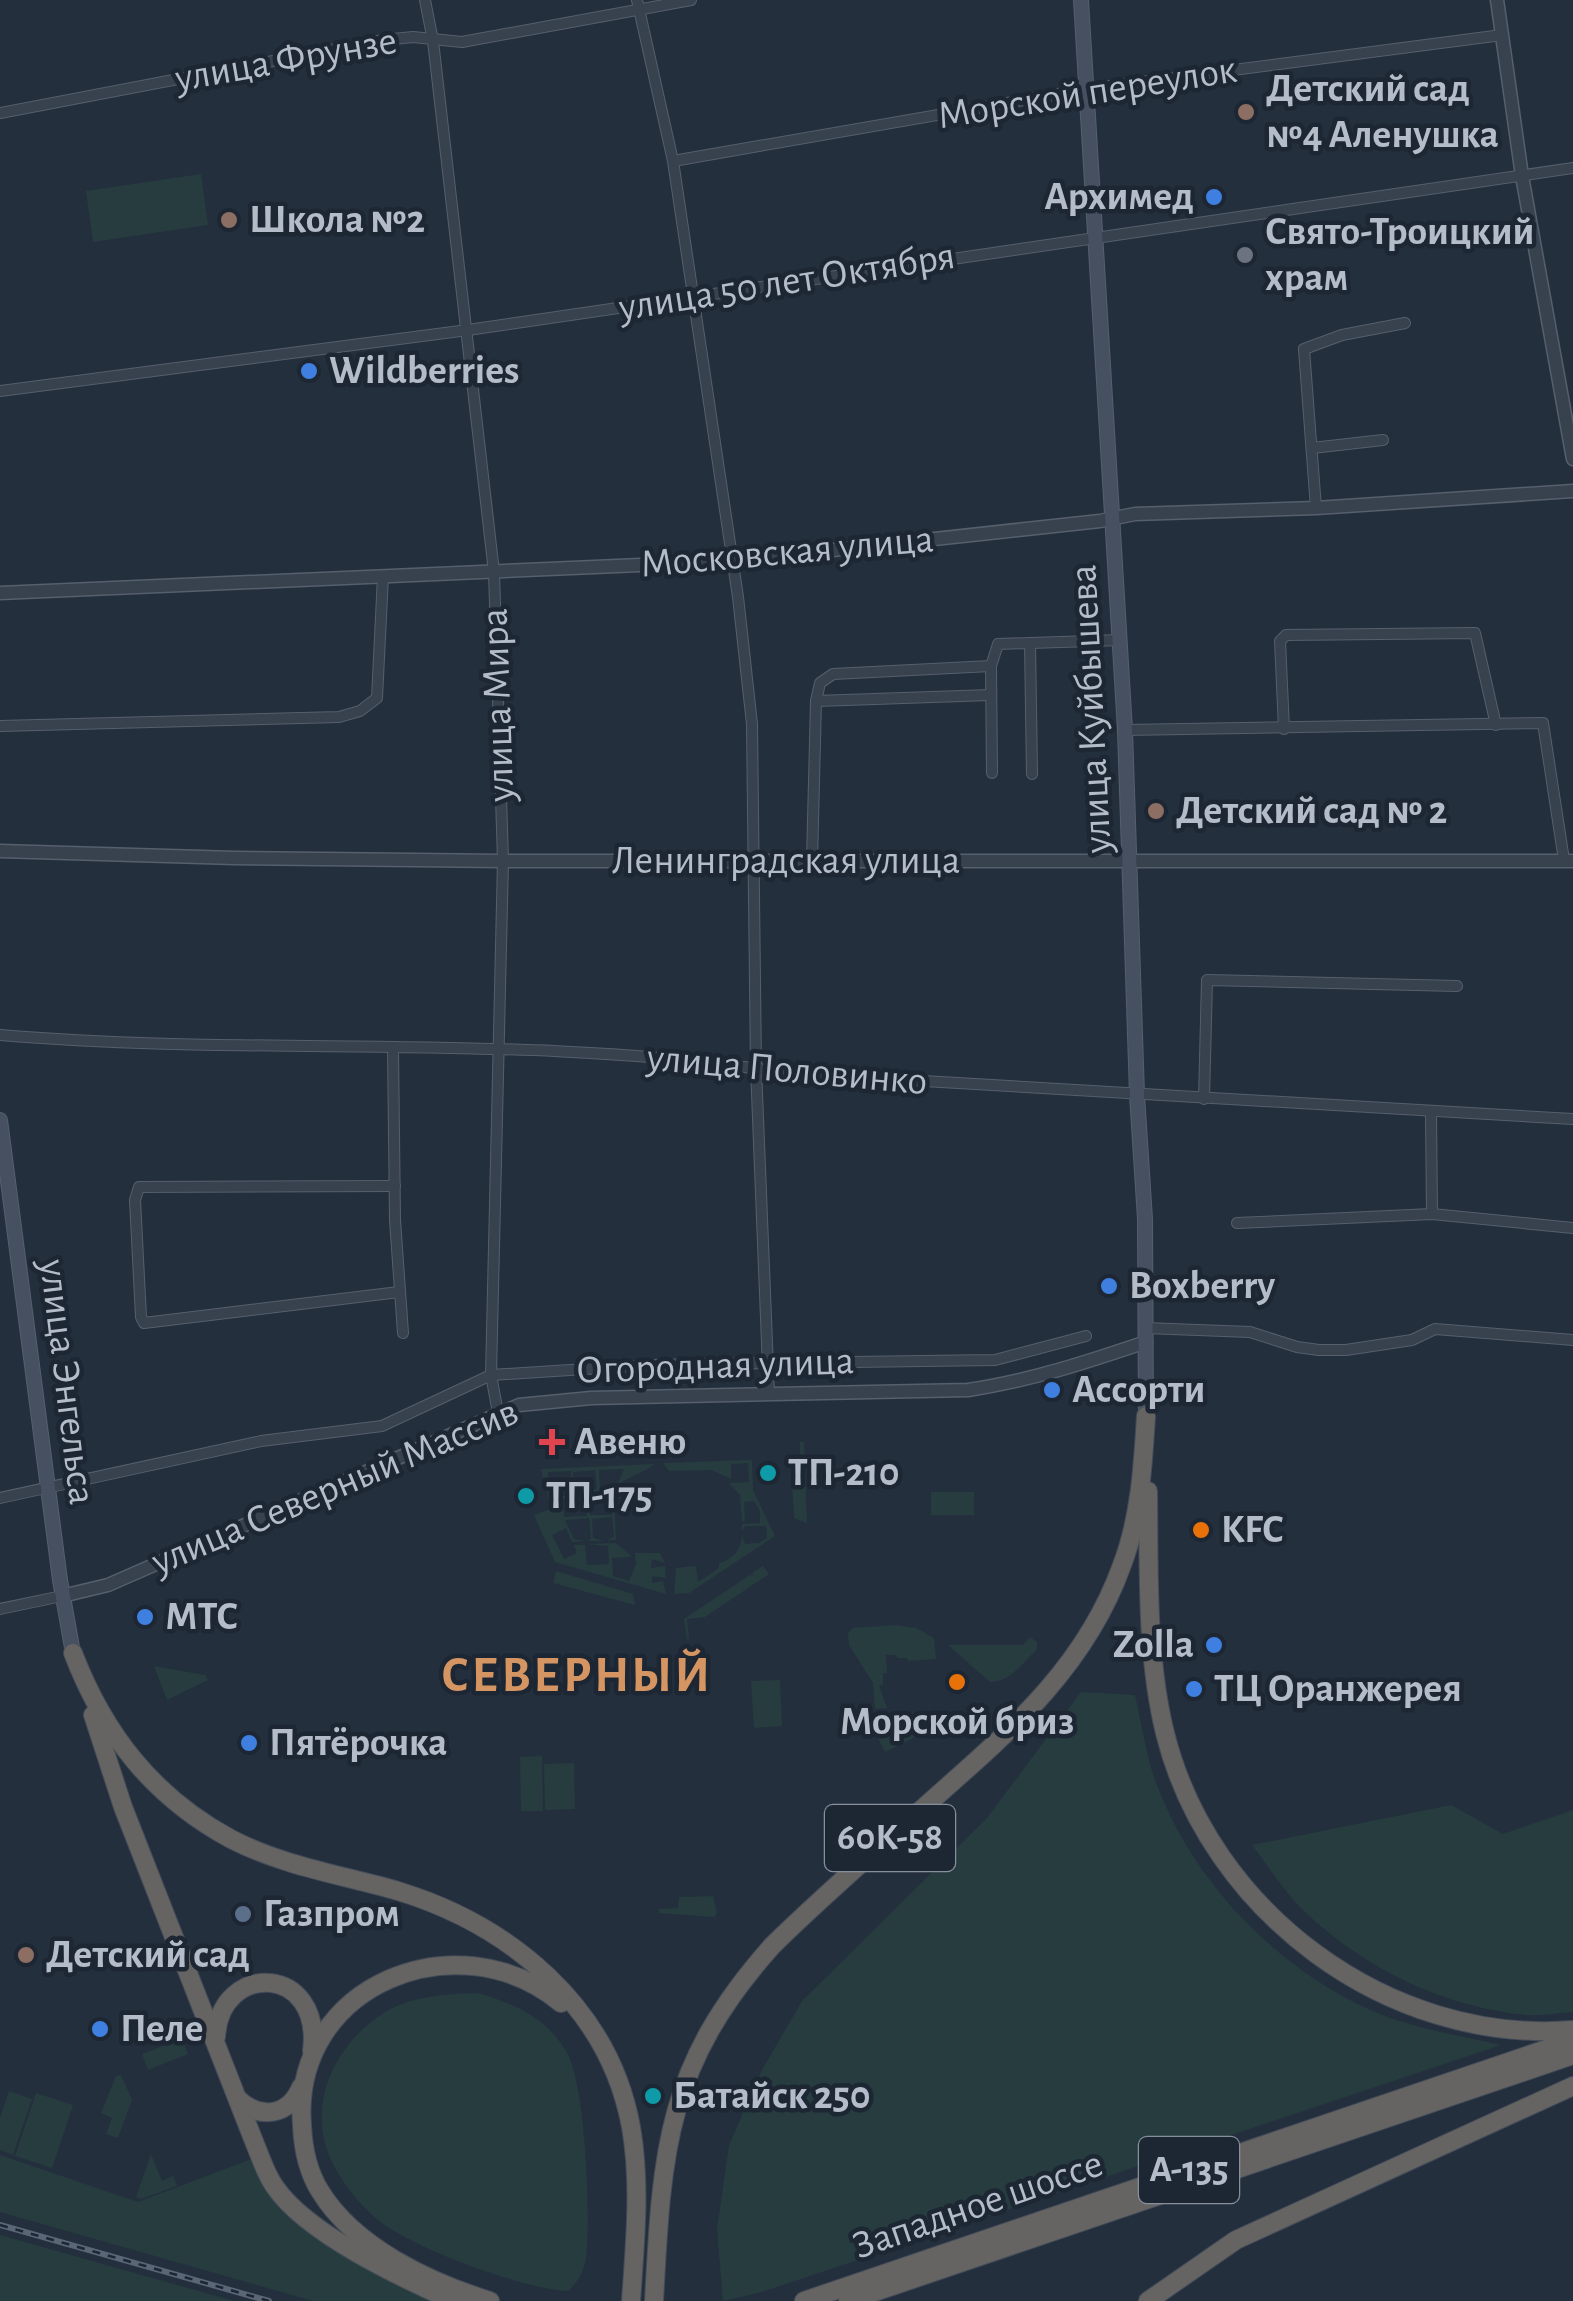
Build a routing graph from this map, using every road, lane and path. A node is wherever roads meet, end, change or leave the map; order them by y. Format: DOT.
graph roads {
  1 [pos="425,0"];
  2 [pos="692,0"];
  3 [pos="1080,0"];
  4 [pos="1497,0"];
  5 [pos="638,5"];
  6 [pos="1502,35"];
  7 [pos="434,41"];
  8 [pos="1086,89"];
  9 [pos="0,113"];
  10 [pos="673,161"];
  11 [pos="1573,168"];
  12 [pos="1522,176"];
  13 [pos="1097,236"];
  14 [pos="694,296"];
  15 [pos="1405,324"];
  16 [pos="468,330"];
  17 [pos="0,392"];
  18 [pos="1383,440"];
  19 [pos="1312,448"];
  20 [pos="1573,459"];
  21 [pos="1573,491"];
  22 [pos="1316,508"];
  23 [pos="1114,517"];
  24 [pos="732,561"];
  25 [pos="494,572"];
  26 [pos="383,576"];
  27 [pos="0,593"];
  28 [pos="1120,640"];
  29 [pos="1030,643"];
  30 [pos="991,666"];
  31 [pos="991,696"];
  32 [pos="816,701"];
  33 [pos="1496,725"];
  34 [pos="0,726"];
  35 [pos="1126,730"];
  36 [pos="1284,730"];
  37 [pos="992,773"];
  38 [pos="1032,774"];
  39 [pos="0,851"];
  40 [pos="752,860"];
  41 [pos="812,860"];
  42 [pos="503,861"];
  43 [pos="1131,861"];
  44 [pos="1568,861"];
  45 [pos="1457,986"];
  46 [pos="0,1035"];
  47 [pos="392,1048"];
  48 [pos="497,1049"];
  49 [pos="756,1068"];
  50 [pos="1137,1095"];
  51 [pos="1204,1098"];
  52 [pos="1431,1112"];
  53 [pos="1573,1119"];
  54 [pos="0,1120"];
  55 [pos="395,1186"];
  56 [pos="1432,1214"];
  57 [pos="1237,1222"];
  58 [pos="1573,1228"];
  59 [pos="399,1292"];
  60 [pos="403,1333"];
  61 [pos="1146,1335"];
  62 [pos="1086,1336"];
  63 [pos="1573,1340"];
  64 [pos="767,1364"];
  65 [pos="491,1374"];
  66 [pos="770,1394"];
  67 [pos="498,1413"];
  68 [pos="1146,1416"];
  69 [pos="47,1487"];
  70 [pos="0,1498"];
  71 [pos="62,1596"];
  72 [pos="0,1609"];
  73 [pos="73,1653"];
  74 [pos="1573,2030"];
  75 [pos="1573,2040"];
  76 [pos="216,2043"];
  77 [pos="1573,2056"];
  78 [pos="308,2070"];
  79 [pos="1573,2086"];
  80 [pos="238,2098"];
  81 [pos="630,2123"];
  82 [pos="454,2301"];
  83 [pos="490,2301"];
  84 [pos="631,2301"];
  85 [pos="654,2301"];
  86 [pos="804,2301"];
  87 [pos="848,2301"];
  88 [pos="1148,2301"];
  1 -- 7 [label="street, улица Мира"];
  2 -- 5 [label="street, улица Фрунзе"];
  3 -- 8 [label="main road, улица Куйбышева"];
  4 -- 6 [label="street"];
  5 -- 7 [label="street, улица Фрунзе"];
  5 -- 10 [label="street"];
  6 -- 8 [label="street, Морской переулок"];
  6 -- 12 [label="street"];
  7 -- 9 [label="street, улица Фрунзе"];
  7 -- 16 [label="street, улица Мира"];
  8 -- 10 [label="street, Морской переулок"];
  8 -- 13 [label="main road, улица Куйбышева"];
  10 -- 14 [label="street"];
  11 -- 12 [label="street, улица 50 лет Октября"];
  12 -- 13 [label="street, улица 50 лет Октября"];
  12 -- 20 [label="street"];
  13 -- 14 [label="street, улица 50 лет Октября"];
  13 -- 23 [label="main road, улица Куйбышева"];
  14 -- 16 [label="street, улица 50 лет Октября"];
  14 -- 24 [label="street"];
  15 -- 19 [label="street"];
  16 -- 17 [label="street, улица 50 лет Октября"];
  16 -- 25 [label="street, улица Мира"];
  18 -- 19 [label="street"];
  19 -- 22 [label="street"];
  21 -- 22 [label="street, Московская улица"];
  22 -- 23 [label="street, Московская улица"];
  23 -- 24 [label="street, Московская улица"];
  23 -- 28 [label="main road, улица Куйбышева"];
  24 -- 25 [label="street, Московская улица"];
  24 -- 40 [label="street"];
  25 -- 26 [label="street, Московская улица"];
  25 -- 42 [label="street, улица Мира"];
  26 -- 27 [label="street, Московская улица"];
  26 -- 34 [label="street"];
  28 -- 29 [label="street"];
  28 -- 35 [label="main road, улица Куйбышева"];
  29 -- 30 [label="street"];
  29 -- 38 [label="street"];
  30 -- 31 [label="street"];
  30 -- 32 [label="street"];
  31 -- 32 [label="street"];
  31 -- 37 [label="street"];
  32 -- 41 [label="street"];
  33 -- 36 [label="street"];
  33 -- 36 [label="street"];
  33 -- 44 [label="street"];
  35 -- 36 [label="street"];
  35 -- 43 [label="main road, улица Куйбышева"];
  39 -- 42 [label="street, Ленинградская улица"];
  40 -- 41 [label="street, Ленинградская улица"];
  40 -- 42 [label="street, Ленинградская улица"];
  40 -- 49 [label="street"];
  41 -- 43 [label="street, Ленинградская улица"];
  42 -- 48 [label="street, улица Мира"];
  43 -- 44 [label="street, Ленинградская улица"];
  43 -- 50 [label="main road, улица Куйбышева"];
  45 -- 51 [label="street"];
  46 -- 47 [label="street, улица Половинко"];
  47 -- 48 [label="street, улица Половинко"];
  47 -- 55 [label="street"];
  48 -- 49 [label="street, улица Половинко"];
  48 -- 65 [label="street, улица Мира"];
  49 -- 50 [label="street, улица Половинко"];
  49 -- 64 [label="street"];
  50 -- 51 [label="street, улица Половинко"];
  50 -- 61 [label="main road, улица Куйбышева"];
  51 -- 52 [label="street, улица Половинко"];
  52 -- 53 [label="street, улица Половинко"];
  52 -- 56 [label="street"];
  54 -- 69 [label="main road, улица Энгельса"];
  55 -- 59 [label="street"];
  55 -- 59 [label="street"];
  56 -- 57 [label="street"];
  56 -- 58 [label="street"];
  59 -- 60 [label="street"];
  61 -- 63 [label="street"];
  61 -- 66 [label="street, улица Северный Массив"];
  61 -- 68 [label="main road, улица Куйбышева"];
  62 -- 64 [label="street, Огородная улица"];
  64 -- 65 [label="street, Огородная улица"];
  64 -- 66 [label="street"];
  65 -- 67 [label="street, улица Мира"];
  65 -- 69 [label="street, Огородная улица"];
  66 -- 67 [label="street, улица Северный Массив"];
  67 -- 71 [label="street, улица Северный Массив"];
  68 -- 74 [label="highway"];
  68 -- 85 [label="highway, 60К-58"];
  69 -- 70 [label="street, Огородная улица"];
  69 -- 71 [label="main road, улица Энгельса"];
  71 -- 72 [label="street"];
  71 -- 73 [label="main road, улица Энгельса"];
  73 -- 76 [label="highway"];
  73 -- 81 [label="highway"];
  75 -- 86 [label="highway, Западное шоссе / А-135"];
  76 -- 78 [label="highway"];
  76 -- 80 [label="highway"];
  77 -- 87 [label="highway"];
  78 -- 80 [label="highway"];
  78 -- 81 [label="highway"];
  78 -- 83 [label="highway"];
  79 -- 88 [label="highway, А-135"];
  80 -- 82 [label="highway"];
  81 -- 84 [label="highway"];
}
